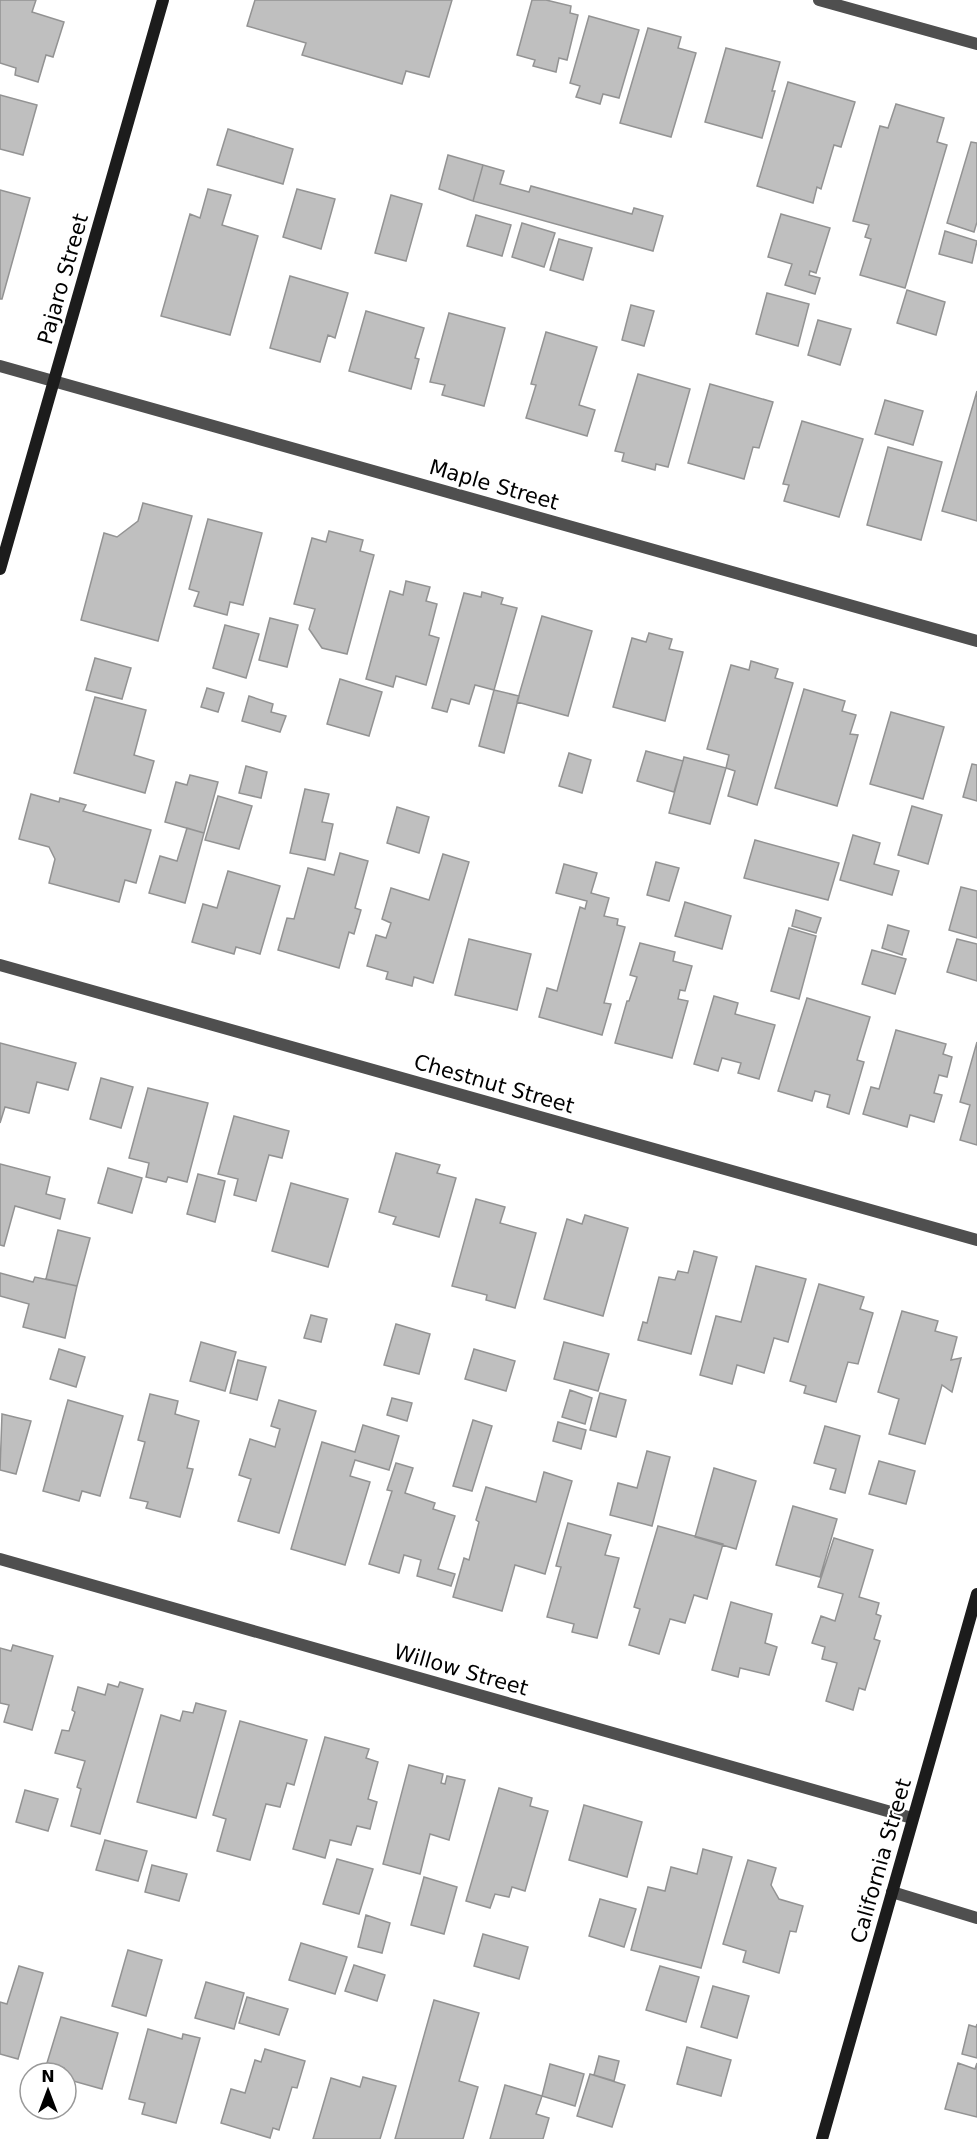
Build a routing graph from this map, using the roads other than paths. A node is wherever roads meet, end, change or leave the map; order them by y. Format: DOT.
graph roads {
  1 [pos="163,0"];
  2 [pos="819,0"];
  3 [pos="977,44"];
  4 [pos="0,366"];
  5 [pos="54,381"];
  6 [pos="0,569"];
  7 [pos="977,641"];
  8 [pos="0,965"];
  9 [pos="977,1240"];
  10 [pos="0,1559"];
  11 [pos="977,1594"];
  12 [pos="912,1818"];
  13 [pos="892,1892"];
  14 [pos="977,1918"];
  15 [pos="822,2139"];
  1 -- 5 [label="street, Pajaro Street"];
  2 -- 3 [label="street"];
  4 -- 5 [label="street, Maple Street"];
  5 -- 6 [label="street, Pajaro Street"];
  5 -- 7 [label="street, Maple Street"];
  8 -- 9 [label="street, Chestnut Street"];
  10 -- 12 [label="street, Willow Street"];
  11 -- 12 [label="street, California Street"];
  12 -- 13 [label="street, California Street"];
  13 -- 14 [label="street"];
  13 -- 15 [label="street, California Street"];
}
